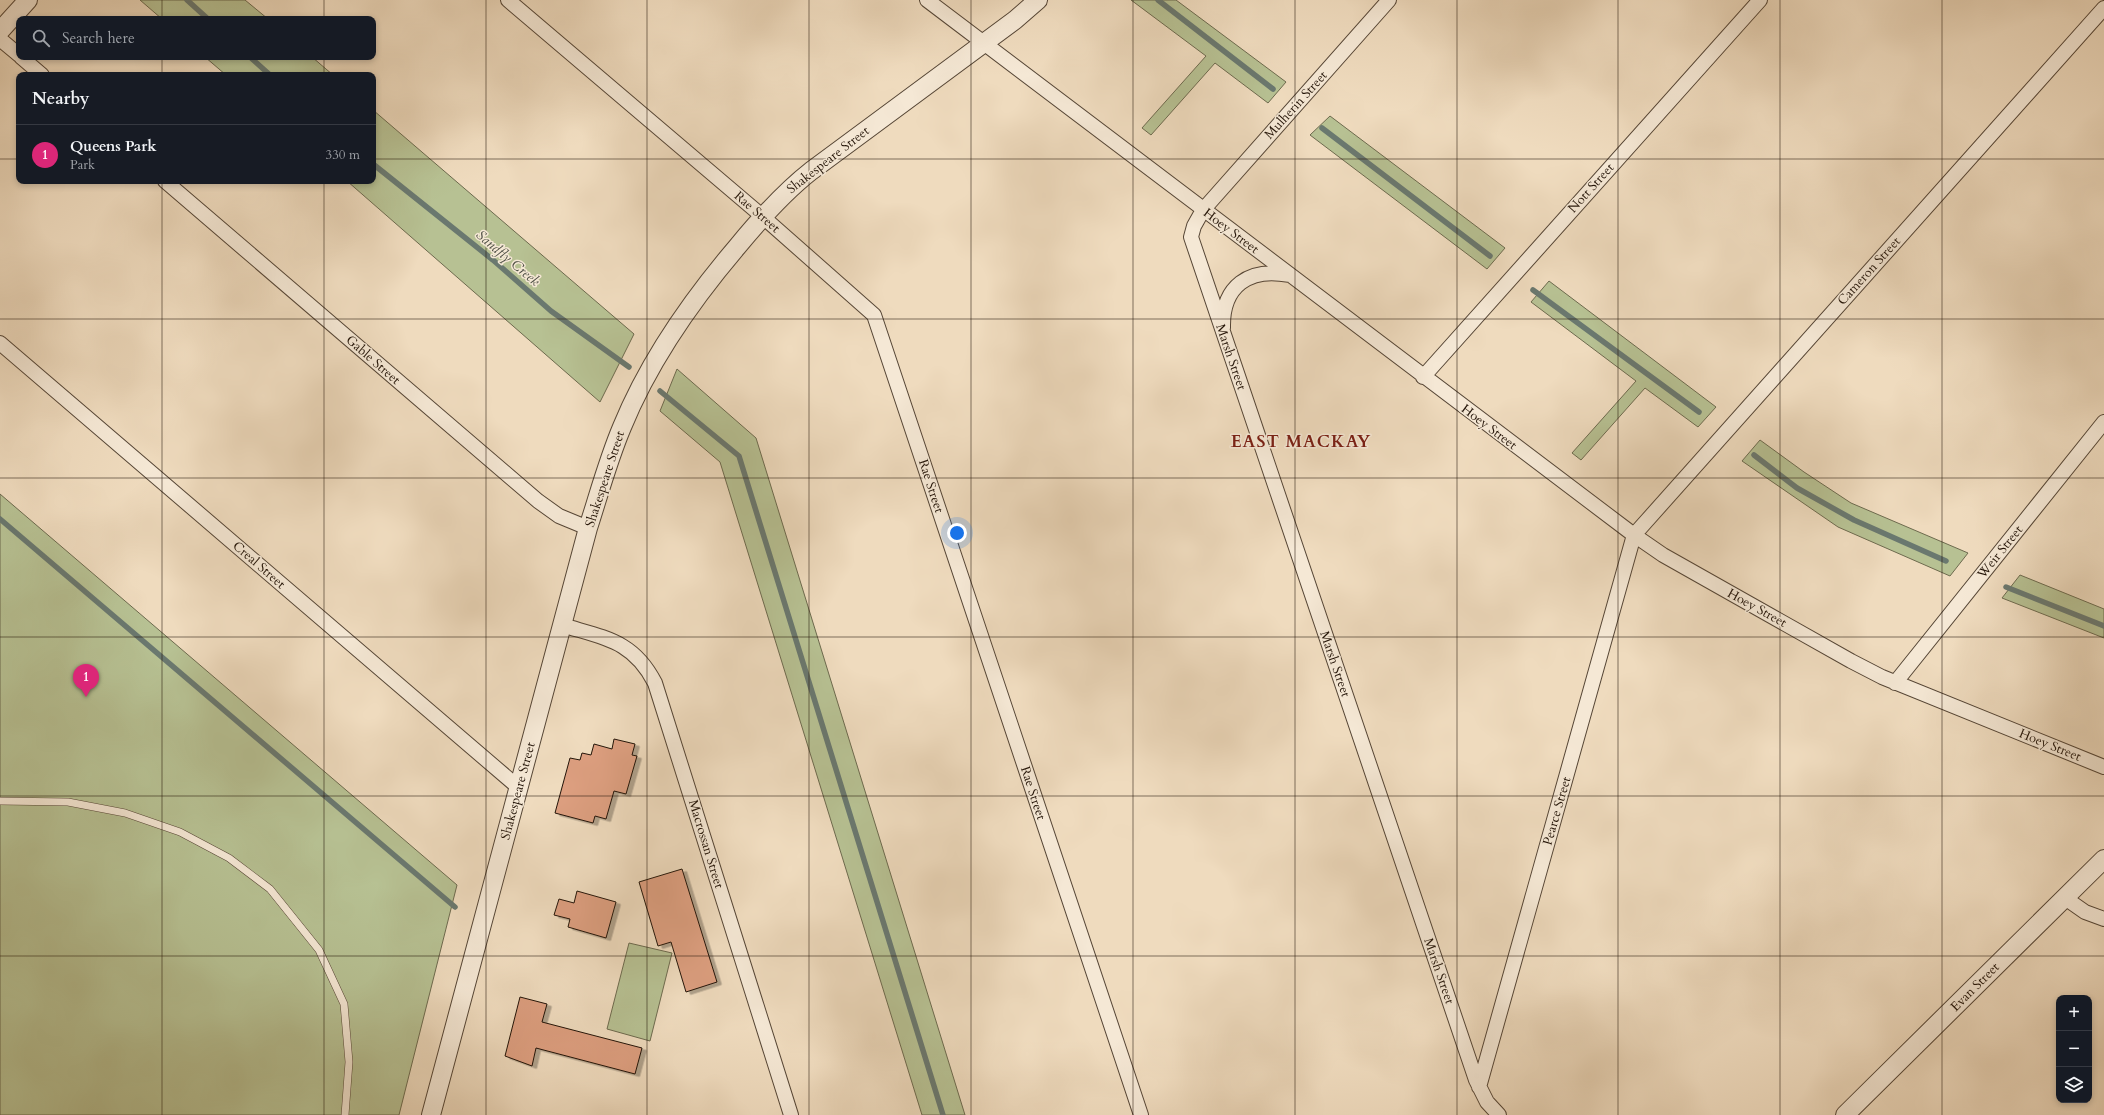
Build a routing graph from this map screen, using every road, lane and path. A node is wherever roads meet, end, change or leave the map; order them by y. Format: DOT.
graph roads {
  1 [pos="28,0"];
  2 [pos="508,0"];
  3 [pos="927,0"];
  4 [pos="1038,0"];
  5 [pos="1389,0"];
  6 [pos="1760,0"];
  7 [pos="2104,8"];
  8 [pos="0,31"];
  9 [pos="0,39"];
  10 [pos="983,44"];
  11 [pos="16,53"];
  12 [pos="25,60"];
  13 [pos="39,72"];
  14 [pos="168,184"];
  15 [pos="1203,210"];
  16 [pos="762,216"];
  17 [pos="1289,275"];
  18 [pos="1224,335"];
  19 [pos="0,343"];
  20 [pos="1423,377"];
  21 [pos="2104,422"];
  22 [pos="588,528"];
  23 [pos="1634,535"];
  24 [pos="562,625"];
  25 [pos="1895,683"];
  26 [pos="2104,767"];
  27 [pos="518,787"];
  28 [pos="0,802"];
  29 [pos="2104,859"];
  30 [pos="2065,898"];
  31 [pos="2104,919"];
  32 [pos="1479,1087"];
  33 [pos="345,1115"];
  34 [pos="431,1115"];
  35 [pos="791,1115"];
  36 [pos="1141,1115"];
  37 [pos="1499,1115"];
  38 [pos="1845,1115"];
  1 -- 8 [label="street"];
  2 -- 16 [label="street, Rae Street"];
  3 -- 10 [label="street, Hoey Street"];
  4 -- 10 [label="street, Shakespeare Street"];
  5 -- 15 [label="street, Mulherin Street"];
  6 -- 20 [label="street, Nott Street"];
  7 -- 23 [label="street, Cameron Street"];
  9 -- 11 [label="street"];
  10 -- 15 [label="street, Hoey Street"];
  10 -- 16 [label="street, Shakespeare Street"];
  12 -- 13 [label="street"];
  14 -- 22 [label="street, Gable Street"];
  15 -- 17 [label="street, Hoey Street"];
  15 -- 18 [label="street, Marsh Street"];
  16 -- 22 [label="street, Shakespeare Street"];
  16 -- 36 [label="street, Rae Street"];
  17 -- 18 [label="street"];
  17 -- 20 [label="street, Hoey Street"];
  18 -- 32 [label="street, Marsh Street"];
  19 -- 27 [label="street, Creal Street"];
  20 -- 23 [label="street, Hoey Street"];
  21 -- 25 [label="street, Weir Street"];
  22 -- 24 [label="street, Shakespeare Street"];
  23 -- 25 [label="street, Hoey Street"];
  23 -- 32 [label="street, Pearce Street"];
  24 -- 27 [label="street, Shakespeare Street"];
  24 -- 35 [label="street, Macrossan Street"];
  25 -- 26 [label="street, Hoey Street"];
  27 -- 34 [label="street, Shakespeare Street"];
  28 -- 33 [label="lane"];
  29 -- 30 [label="street, Evan Street"];
  30 -- 31 [label="street"];
  30 -- 38 [label="street, Evan Street"];
  32 -- 37 [label="street, Marsh Street"];
}
